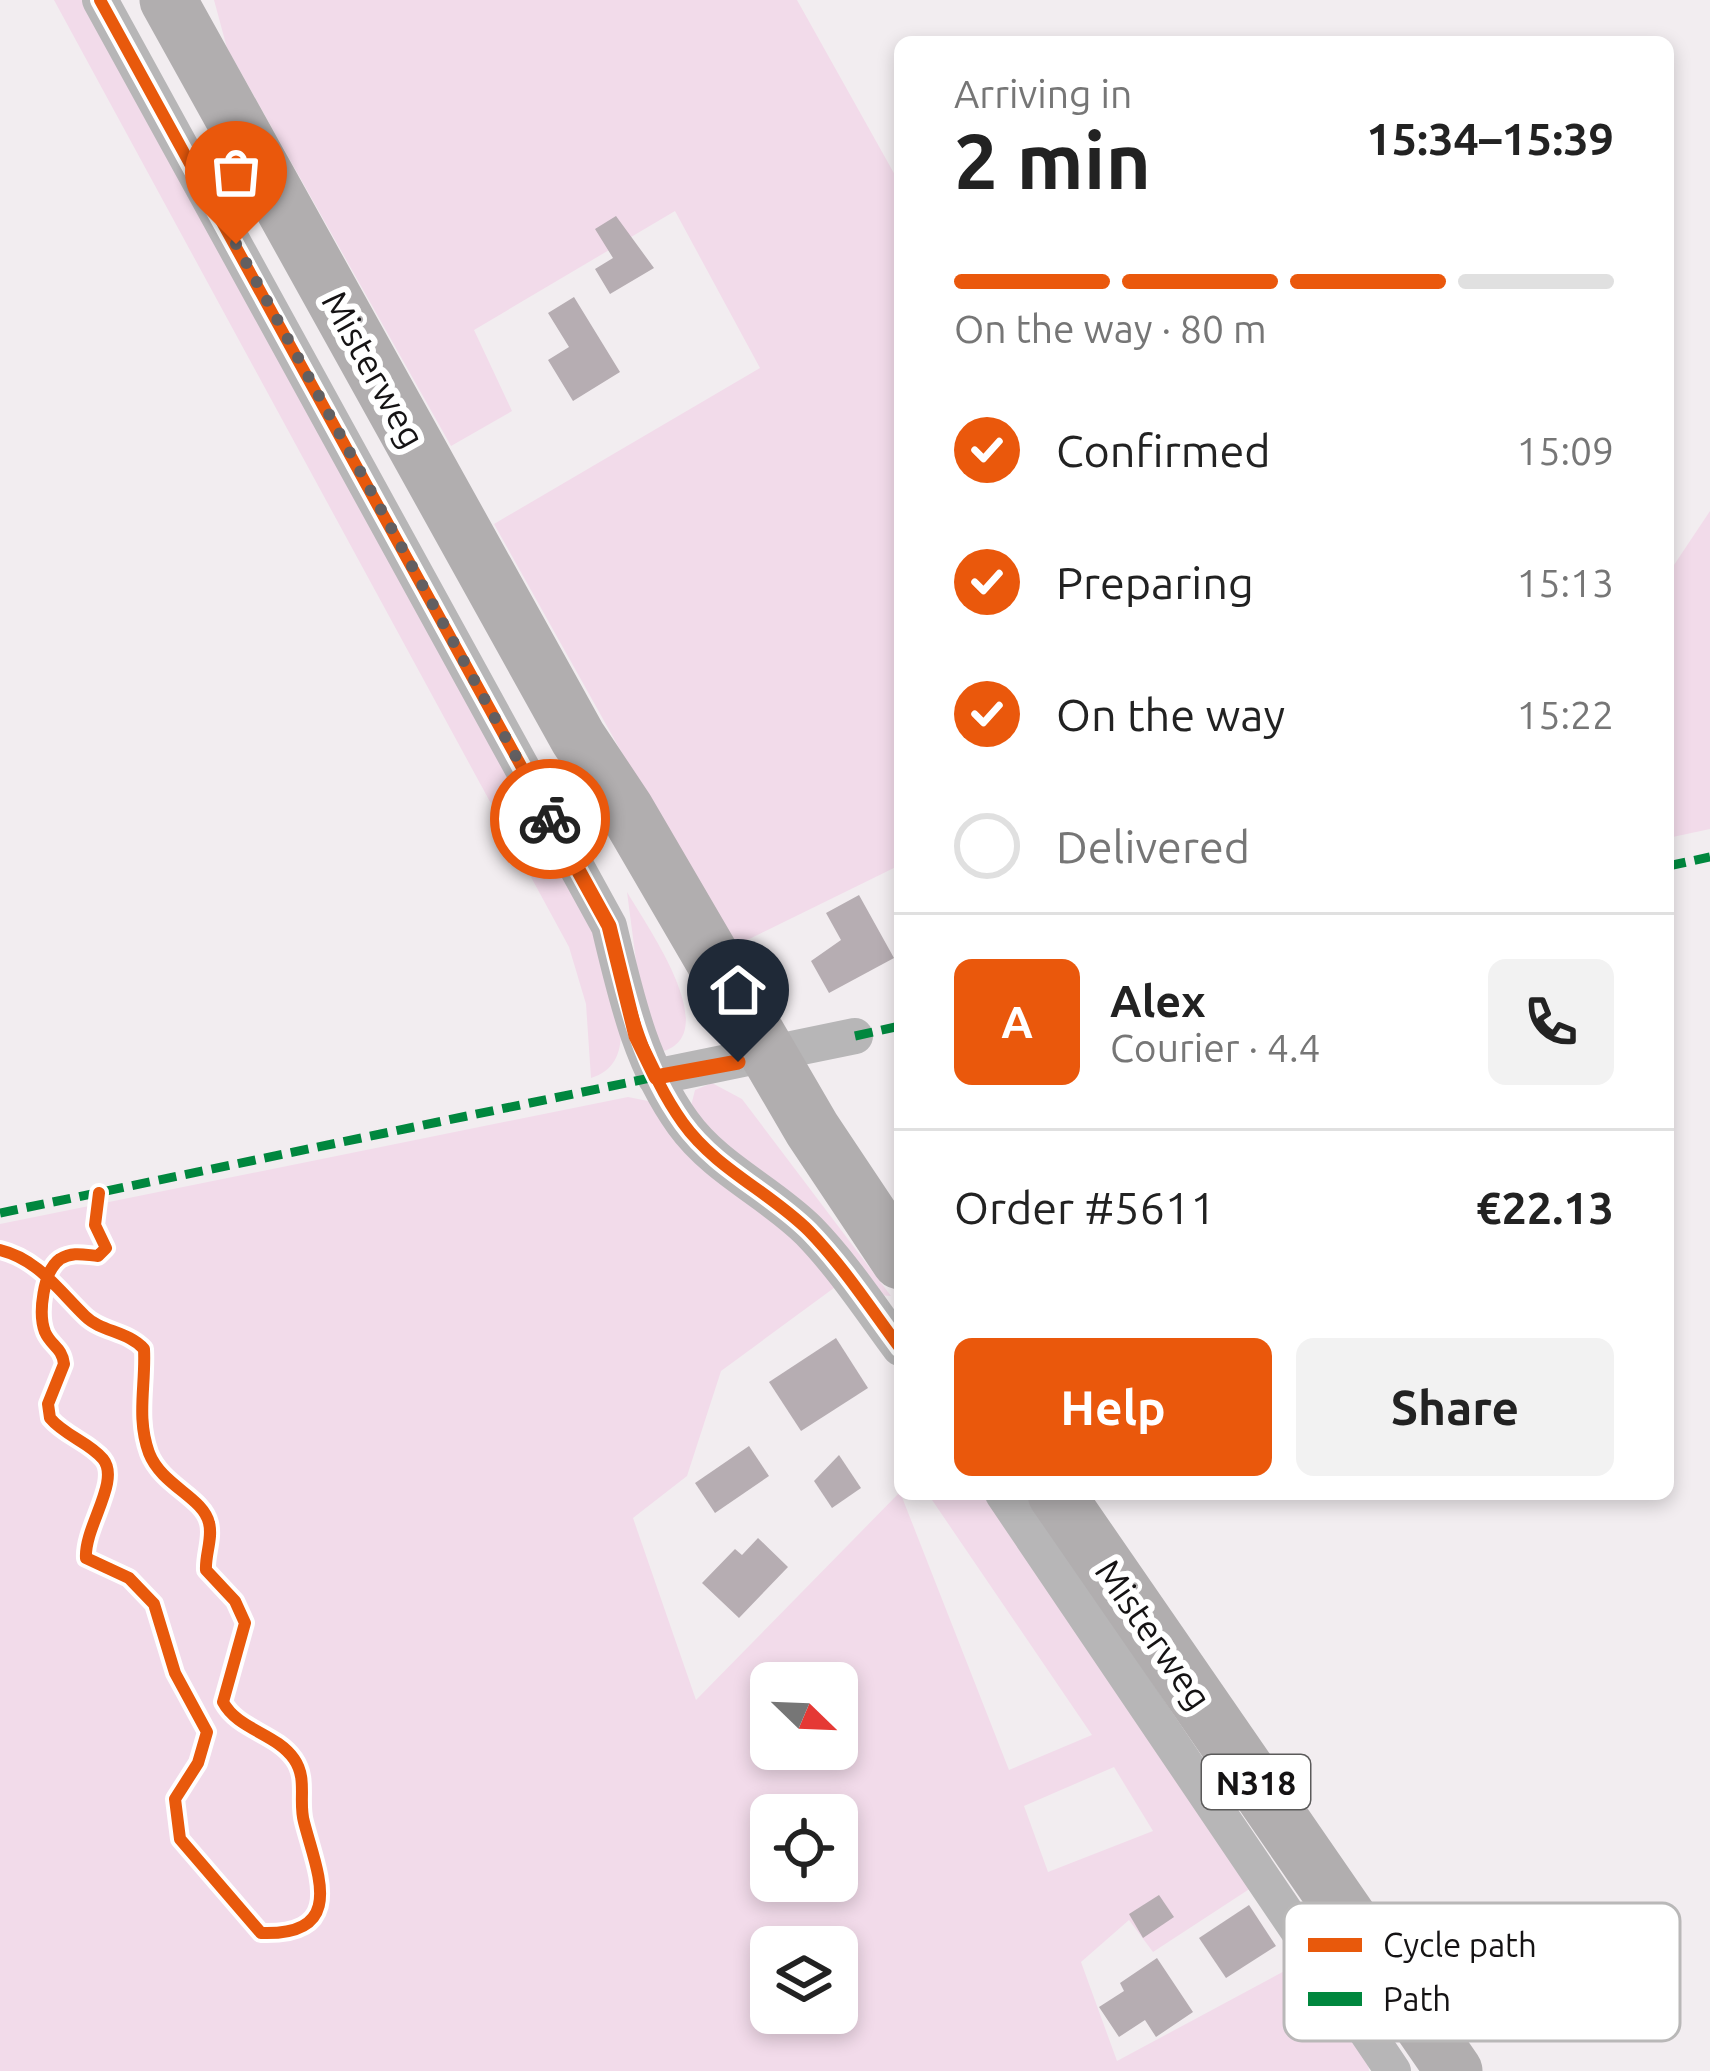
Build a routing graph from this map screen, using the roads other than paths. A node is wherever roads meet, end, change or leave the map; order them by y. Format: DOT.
graph roads {
  1 [pos="100,0"];
  2 [pos="168,0"];
  3 [pos="855,1036"];
  4 [pos="752,1058"];
  5 [pos="656,1077"];
  6 [pos="894,1253"];
  7 [pos="894,1279"];
  8 [pos="894,1340"];
  9 [pos="1007,1500"];
  10 [pos="1060,1500"];
  11 [pos="1338,1903"];
  12 [pos="1284,1910"];
  13 [pos="1373,2041"];
  14 [pos="1433,2041"];
  15 [pos="1393,2071"];
  16 [pos="1454,2071"];
  1 -- 5 [label="street, Misterweg"];
  2 -- 4 [label="main road, Misterweg"];
  3 -- 4 [label="street"];
  4 -- 5 [label="street"];
  4 -- 6 [label="main road, Misterweg"];
  4 -- 7 [label="main road, Misterweg"];
  5 -- 8 [label="street, Misterweg"];
  9 -- 12 [label="street, Misterweg"];
  10 -- 11 [label="main road, Misterweg / N318"];
  13 -- 15 [label="street, Misterweg"];
  14 -- 16 [label="main road, Misterweg / N318"];
}
